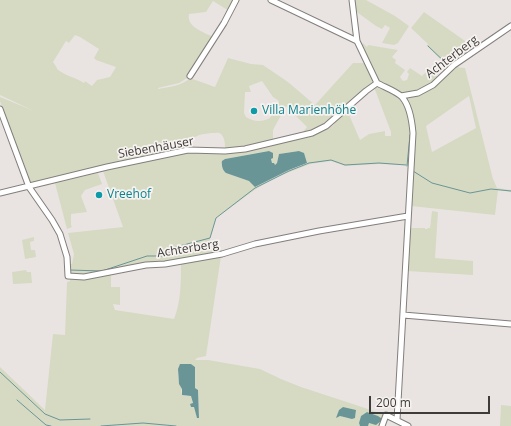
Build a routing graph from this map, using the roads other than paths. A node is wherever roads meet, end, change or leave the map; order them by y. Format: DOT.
graph roads {
  1 [pos="236,0"];
  2 [pos="271,0"];
  3 [pos="352,0"];
  4 [pos="511,26"];
  5 [pos="357,41"];
  6 [pos="190,76"];
  7 [pos="377,83"];
  8 [pos="401,96"];
  9 [pos="0,109"];
  10 [pos="29,186"];
  11 [pos="0,193"];
  12 [pos="408,216"];
  13 [pos="402,315"];
  14 [pos="511,324"];
  15 [pos="397,420"];
  16 [pos="382,426"];
  17 [pos="408,426"];
  1 -- 6 [label="street"];
  2 -- 5 [label="street"];
  3 -- 5 [label="street"];
  4 -- 8 [label="street, Achterberg"];
  5 -- 7 [label="street"];
  7 -- 8 [label="street"];
  7 -- 10 [label="street, Siebenhäuser"];
  8 -- 12 [label="street"];
  9 -- 10 [label="street"];
  10 -- 11 [label="street, Siebenhäuser"];
  10 -- 12 [label="street, Achterberg"];
  12 -- 13 [label="street"];
  13 -- 14 [label="street"];
  13 -- 15 [label="street"];
  15 -- 16 [label="street"];
  15 -- 17 [label="street"];
}
